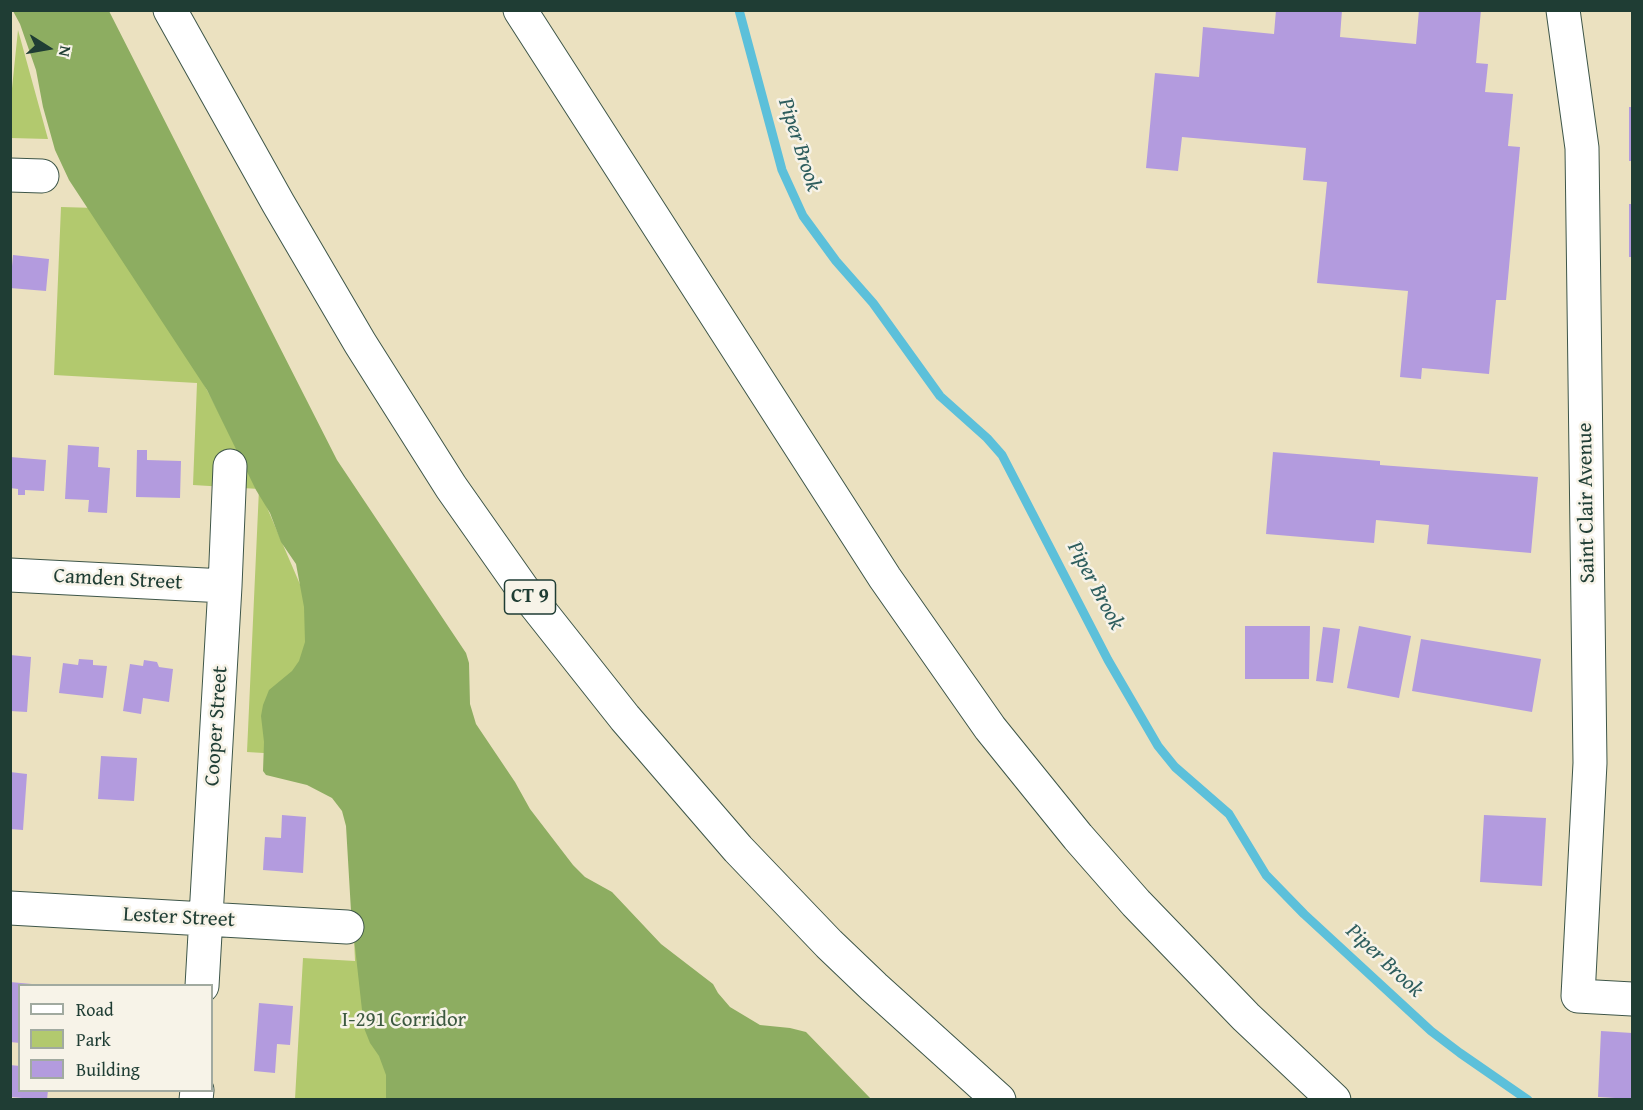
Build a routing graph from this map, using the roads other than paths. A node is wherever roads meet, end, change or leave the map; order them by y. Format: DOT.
graph roads {
  1 [pos="170,10"];
  2 [pos="520,10"];
  3 [pos="1563,10"];
  4 [pos="10,175"];
  5 [pos="42,176"];
  6 [pos="230,466"];
  7 [pos="10,574"];
  8 [pos="225,586"];
  9 [pos="10,908"];
  10 [pos="205,919"];
  11 [pos="347,927"];
  12 [pos="202,984"];
  13 [pos="1632,999"];
  14 [pos="999,1100"];
  15 [pos="1334,1100"];
  1 -- 14 [label="main road, CT 9"];
  2 -- 15 [label="main road"];
  3 -- 13 [label="main road, Saint Clair Avenue"];
  4 -- 5 [label="main road"];
  6 -- 8 [label="main road, Cooper Street"];
  7 -- 8 [label="main road, Camden Street"];
  8 -- 10 [label="main road, Cooper Street"];
  9 -- 10 [label="main road, Lester Street"];
  10 -- 11 [label="main road, Lester Street"];
  10 -- 12 [label="main road, Cooper Street"];
}
